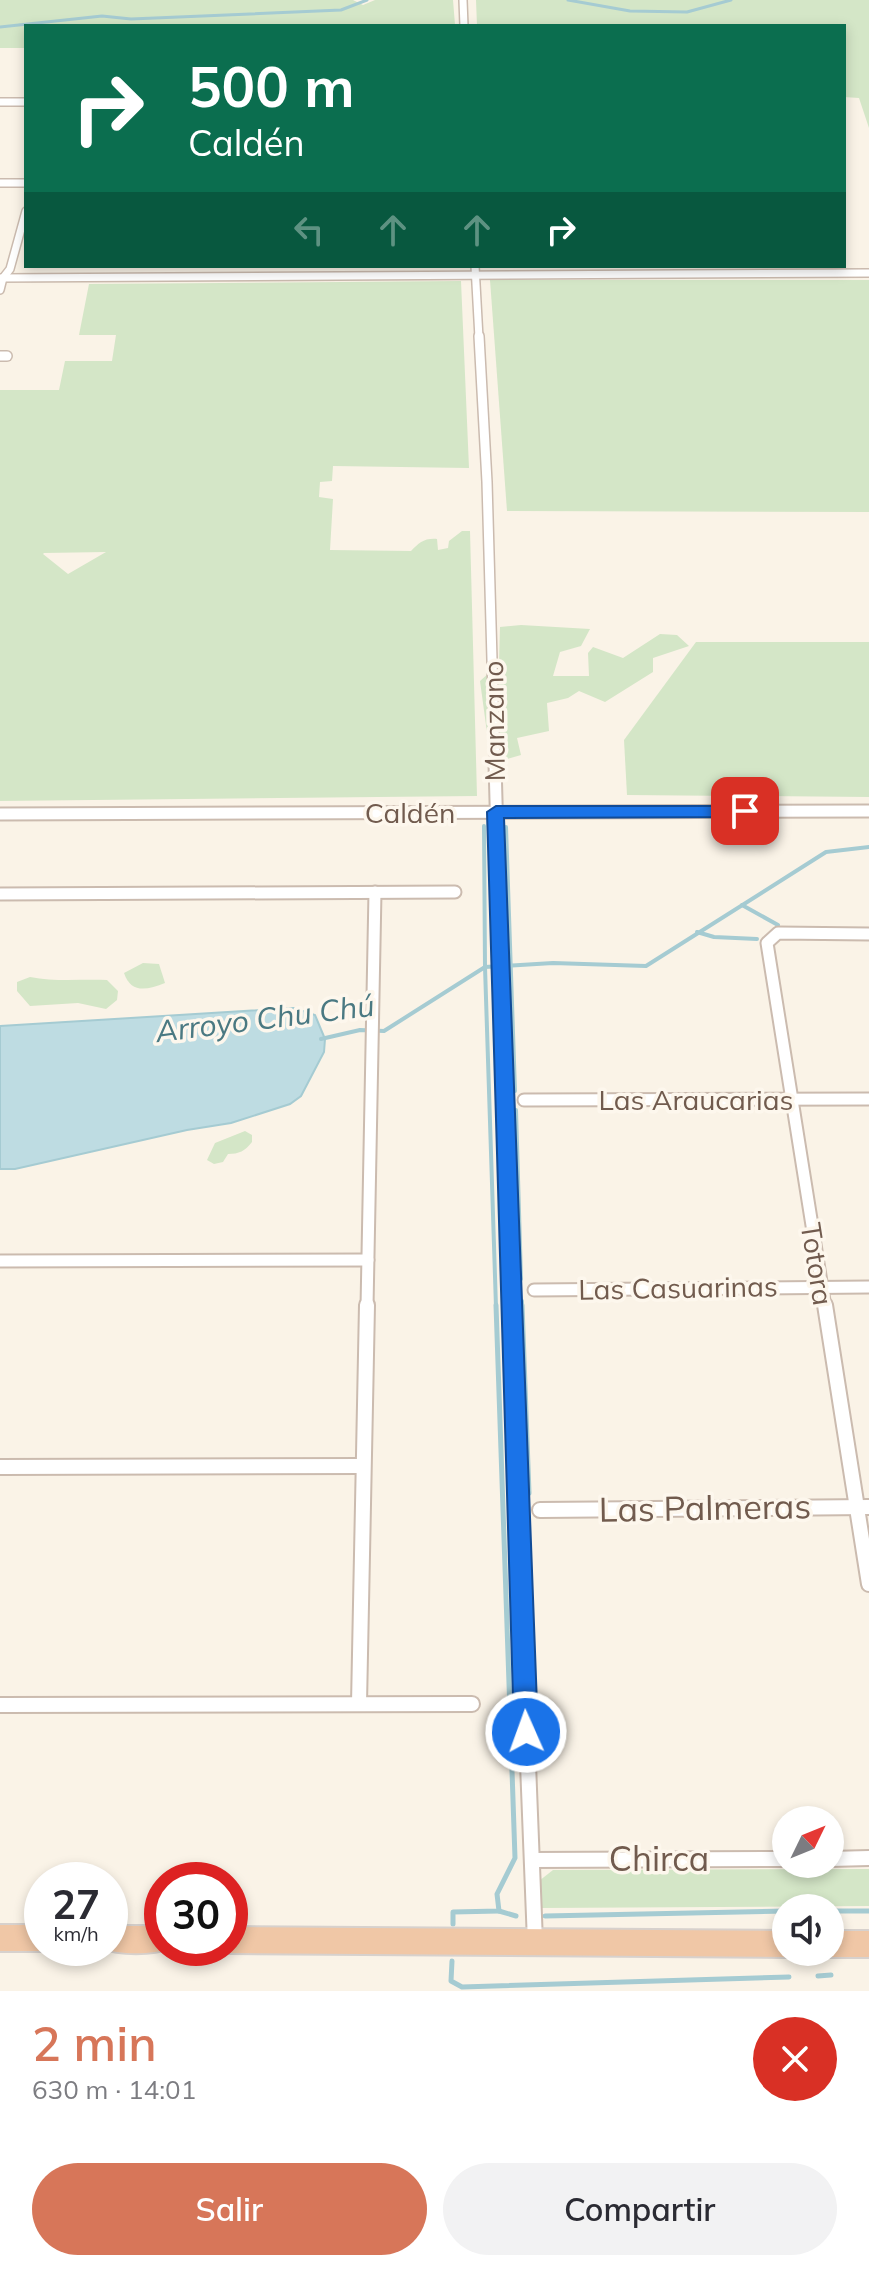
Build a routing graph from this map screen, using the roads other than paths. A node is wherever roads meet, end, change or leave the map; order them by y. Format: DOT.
graph roads {
  1 [pos="463,0"];
  2 [pos="464,24"];
  3 [pos="0,102"];
  4 [pos="24,102"];
  5 [pos="0,183"];
  6 [pos="24,183"];
  7 [pos="24,218"];
  8 [pos="475,271"];
  9 [pos="869,273"];
  10 [pos="2,278"];
  11 [pos="0,290"];
  12 [pos="869,811"];
  13 [pos="496,812"];
  14 [pos="0,814"];
  15 [pos="375,892"];
  16 [pos="455,892"];
  17 [pos="0,894"];
  18 [pos="869,934"];
  19 [pos="869,1099"];
  20 [pos="524,1100"];
  21 [pos="792,1100"];
  22 [pos="368,1260"];
  23 [pos="0,1261"];
  24 [pos="821,1287"];
  25 [pos="869,1287"];
  26 [pos="534,1290"];
  27 [pos="363,1466"];
  28 [pos="0,1467"];
  29 [pos="862,1507"];
  30 [pos="540,1510"];
  31 [pos="869,1584"];
  32 [pos="359,1704"];
  33 [pos="472,1704"];
  34 [pos="0,1705"];
  35 [pos="869,1858"];
  36 [pos="772,1859"];
  37 [pos="844,1859"];
  38 [pos="532,1860"];
  39 [pos="0,1938"];
  40 [pos="24,1938"];
  41 [pos="248,1940"];
  42 [pos="535,1943"];
  43 [pos="772,1944"];
  44 [pos="844,1944"];
  45 [pos="869,1944"];
  1 -- 2 [label="street"];
  3 -- 4 [label="street"];
  5 -- 6 [label="street"];
  7 -- 10 [label="street"];
  8 -- 9 [label="street"];
  8 -- 10 [label="street"];
  8 -- 13 [label="street, Manzano"];
  10 -- 11 [label="street"];
  12 -- 13 [label="street, Caldén"];
  13 -- 14 [label="street, Caldén"];
  13 -- 38 [label="street, Manzano"];
  15 -- 16 [label="street"];
  15 -- 17 [label="street"];
  15 -- 22 [label="street"];
  18 -- 21 [label="street, Totora"];
  19 -- 21 [label="street, Las Araucarias"];
  20 -- 21 [label="street, Las Araucarias"];
  21 -- 24 [label="street, Totora"];
  22 -- 23 [label="street"];
  22 -- 27 [label="street"];
  24 -- 25 [label="street, Las Casuarinas"];
  24 -- 26 [label="street, Las Casuarinas"];
  24 -- 29 [label="street, Totora"];
  27 -- 28 [label="street"];
  27 -- 32 [label="street"];
  29 -- 30 [label="street, Las Palmeras"];
  29 -- 31 [label="street, Totora"];
  32 -- 33 [label="street"];
  32 -- 34 [label="street"];
  35 -- 37 [label="street"];
  36 -- 38 [label="street, Chirca"];
  38 -- 42 [label="street, Manzano"];
  39 -- 40 [label="highway"];
  41 -- 42 [label="highway"];
  42 -- 43 [label="highway"];
  44 -- 45 [label="highway"];
}
